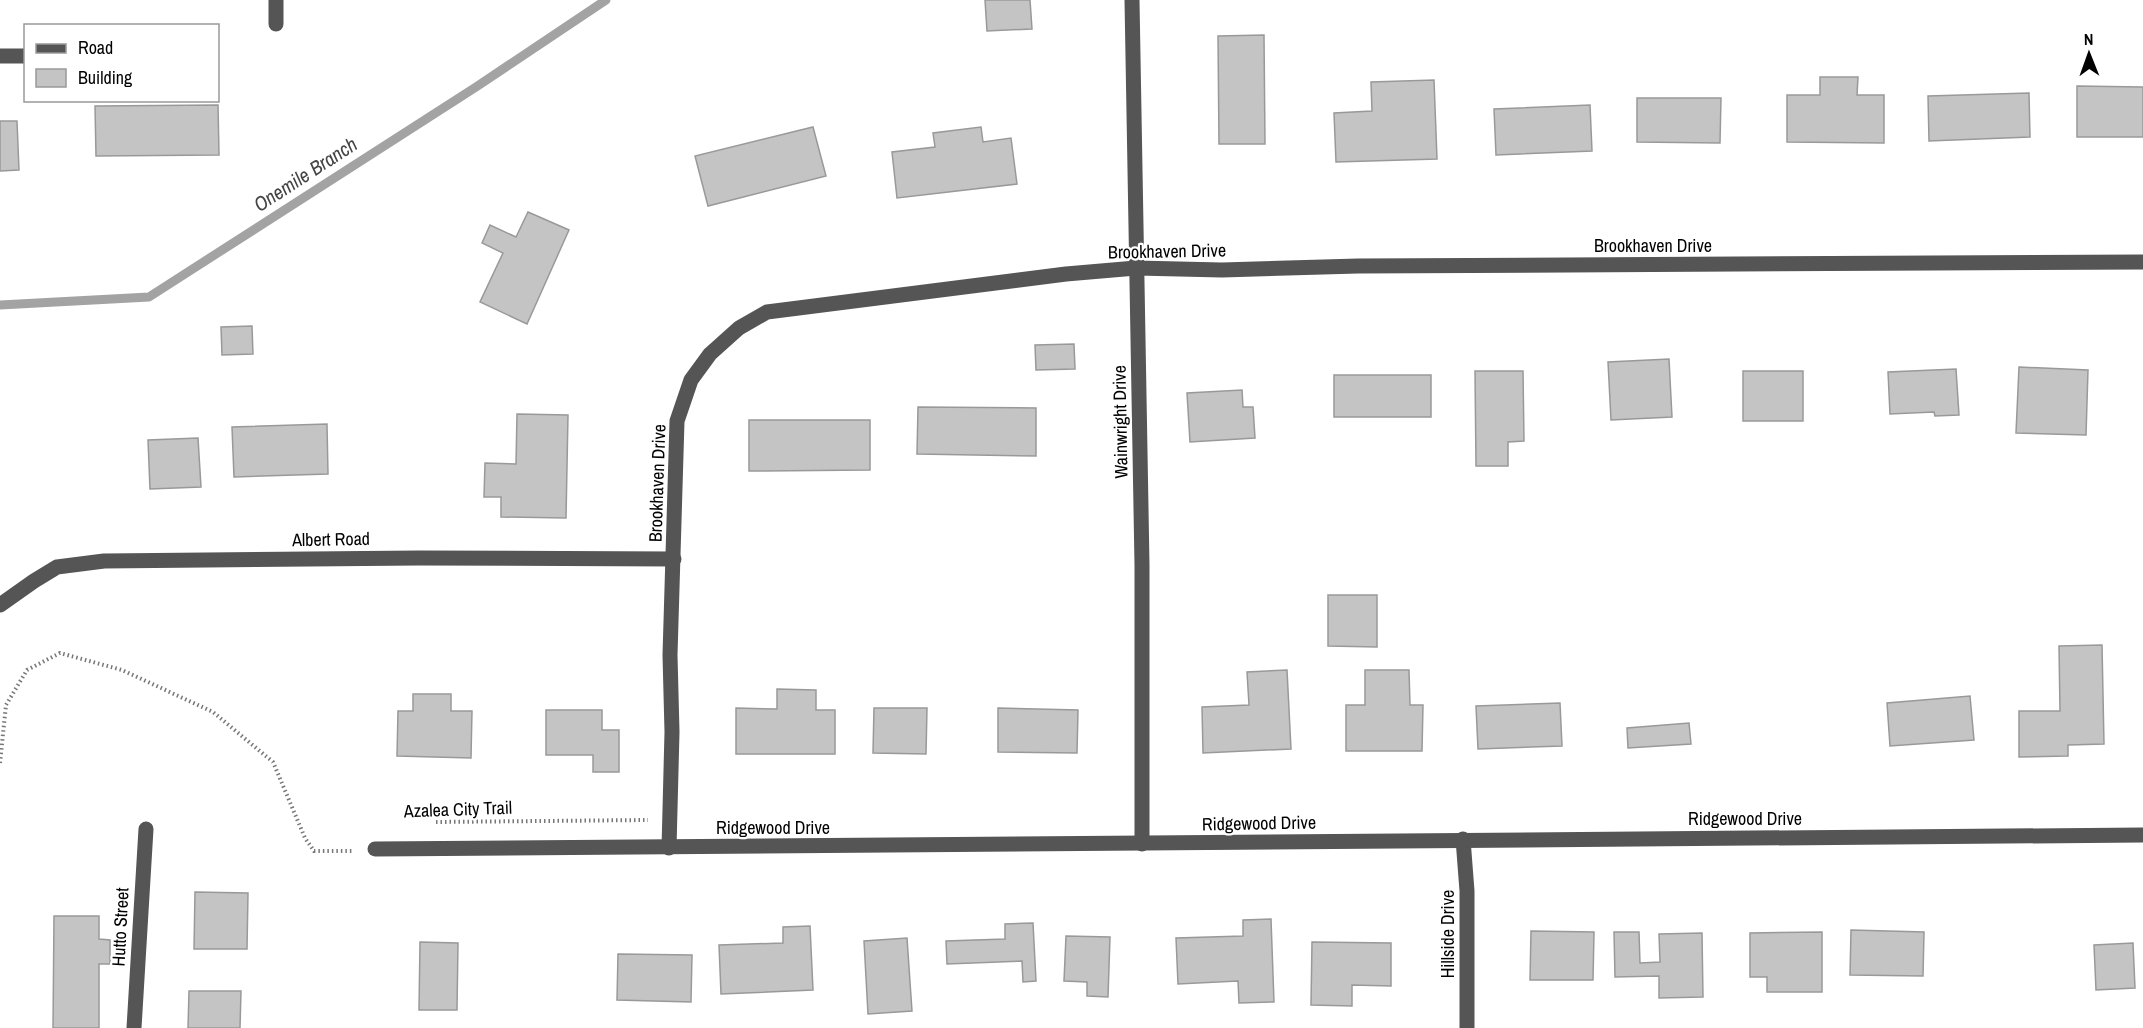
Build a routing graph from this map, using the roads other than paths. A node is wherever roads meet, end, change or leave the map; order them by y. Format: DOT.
graph roads {
  1 [pos="276,0"];
  2 [pos="1132,0"];
  3 [pos="276,24"];
  4 [pos="0,56"];
  5 [pos="24,56"];
  6 [pos="2143,262"];
  7 [pos="1136,268"];
  8 [pos="674,559"];
  9 [pos="0,605"];
  10 [pos="146,829"];
  11 [pos="2143,835"];
  12 [pos="1463,839"];
  13 [pos="1142,844"];
  14 [pos="669,848"];
  15 [pos="375,849"];
  16 [pos="134,1028"];
  17 [pos="1467,1028"];
  1 -- 3 [label="street"];
  2 -- 7 [label="street, Wainwright Drive"];
  4 -- 5 [label="street"];
  6 -- 7 [label="street, Brookhaven Drive"];
  7 -- 8 [label="street, Brookhaven Drive"];
  7 -- 13 [label="street, Wainwright Drive"];
  8 -- 9 [label="street, Albert Road"];
  8 -- 14 [label="street, Brookhaven Drive"];
  10 -- 16 [label="street, Hutto Street"];
  11 -- 12 [label="street, Ridgewood Drive"];
  12 -- 13 [label="street, Ridgewood Drive"];
  12 -- 17 [label="street, Hillside Drive"];
  13 -- 14 [label="street, Ridgewood Drive"];
  14 -- 15 [label="street, Ridgewood Drive"];
}
